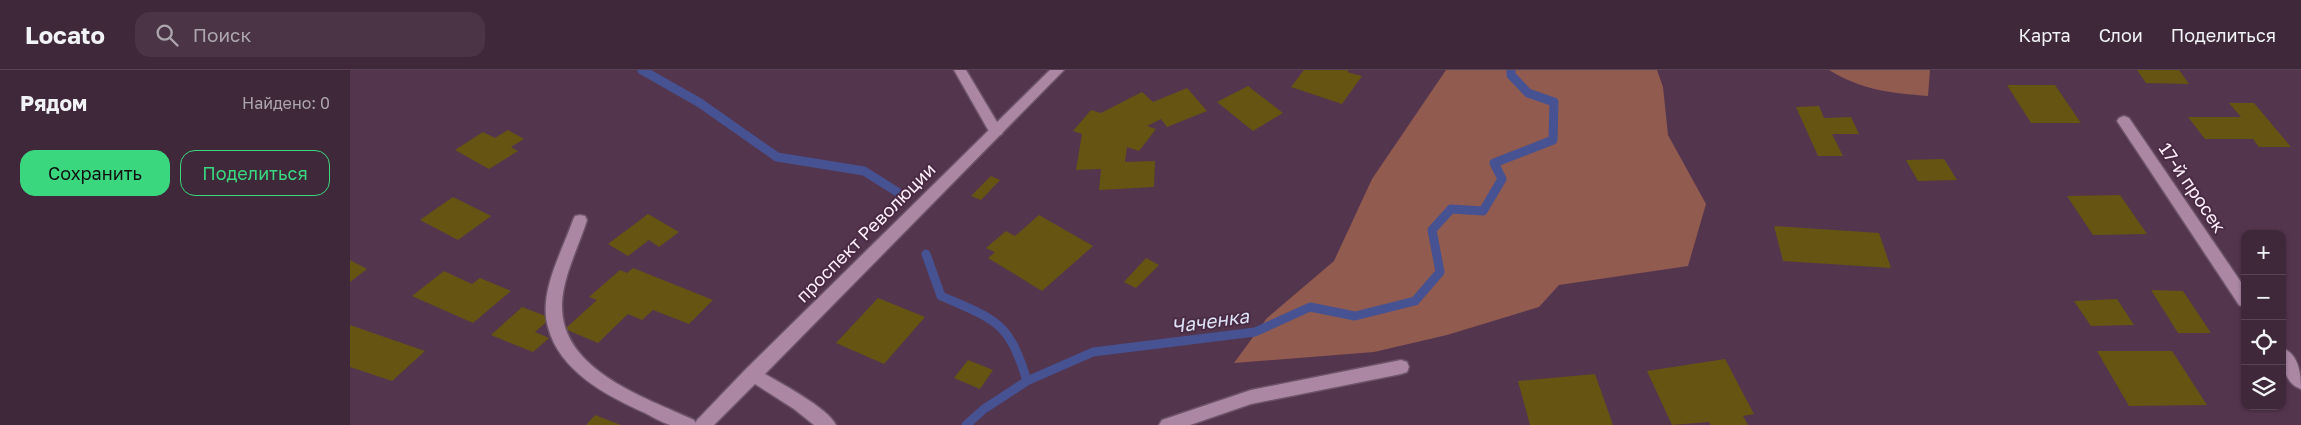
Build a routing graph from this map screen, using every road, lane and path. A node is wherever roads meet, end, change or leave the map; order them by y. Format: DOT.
graph roads {
  1 [pos="960,70"];
  2 [pos="1058,70"];
  3 [pos="2124,122"];
  4 [pos="996,132"];
  5 [pos="580,220"];
  6 [pos="2241,295"];
  7 [pos="2286,361"];
  8 [pos="1401,367"];
  9 [pos="752,374"];
  10 [pos="2301,382"];
  11 [pos="688,425"];
  12 [pos="703,425"];
  13 [pos="827,425"];
  14 [pos="1168,425"];
  1 -- 4 [label="street"];
  2 -- 4 [label="street, проспект Революции"];
  3 -- 6 [label="street, 17-й просек"];
  4 -- 9 [label="street, проспект Революции"];
  5 -- 11 [label="street"];
  7 -- 10 [label="street"];
  8 -- 14 [label="street"];
  9 -- 12 [label="street, проспект Революции"];
  9 -- 13 [label="street"];
}
